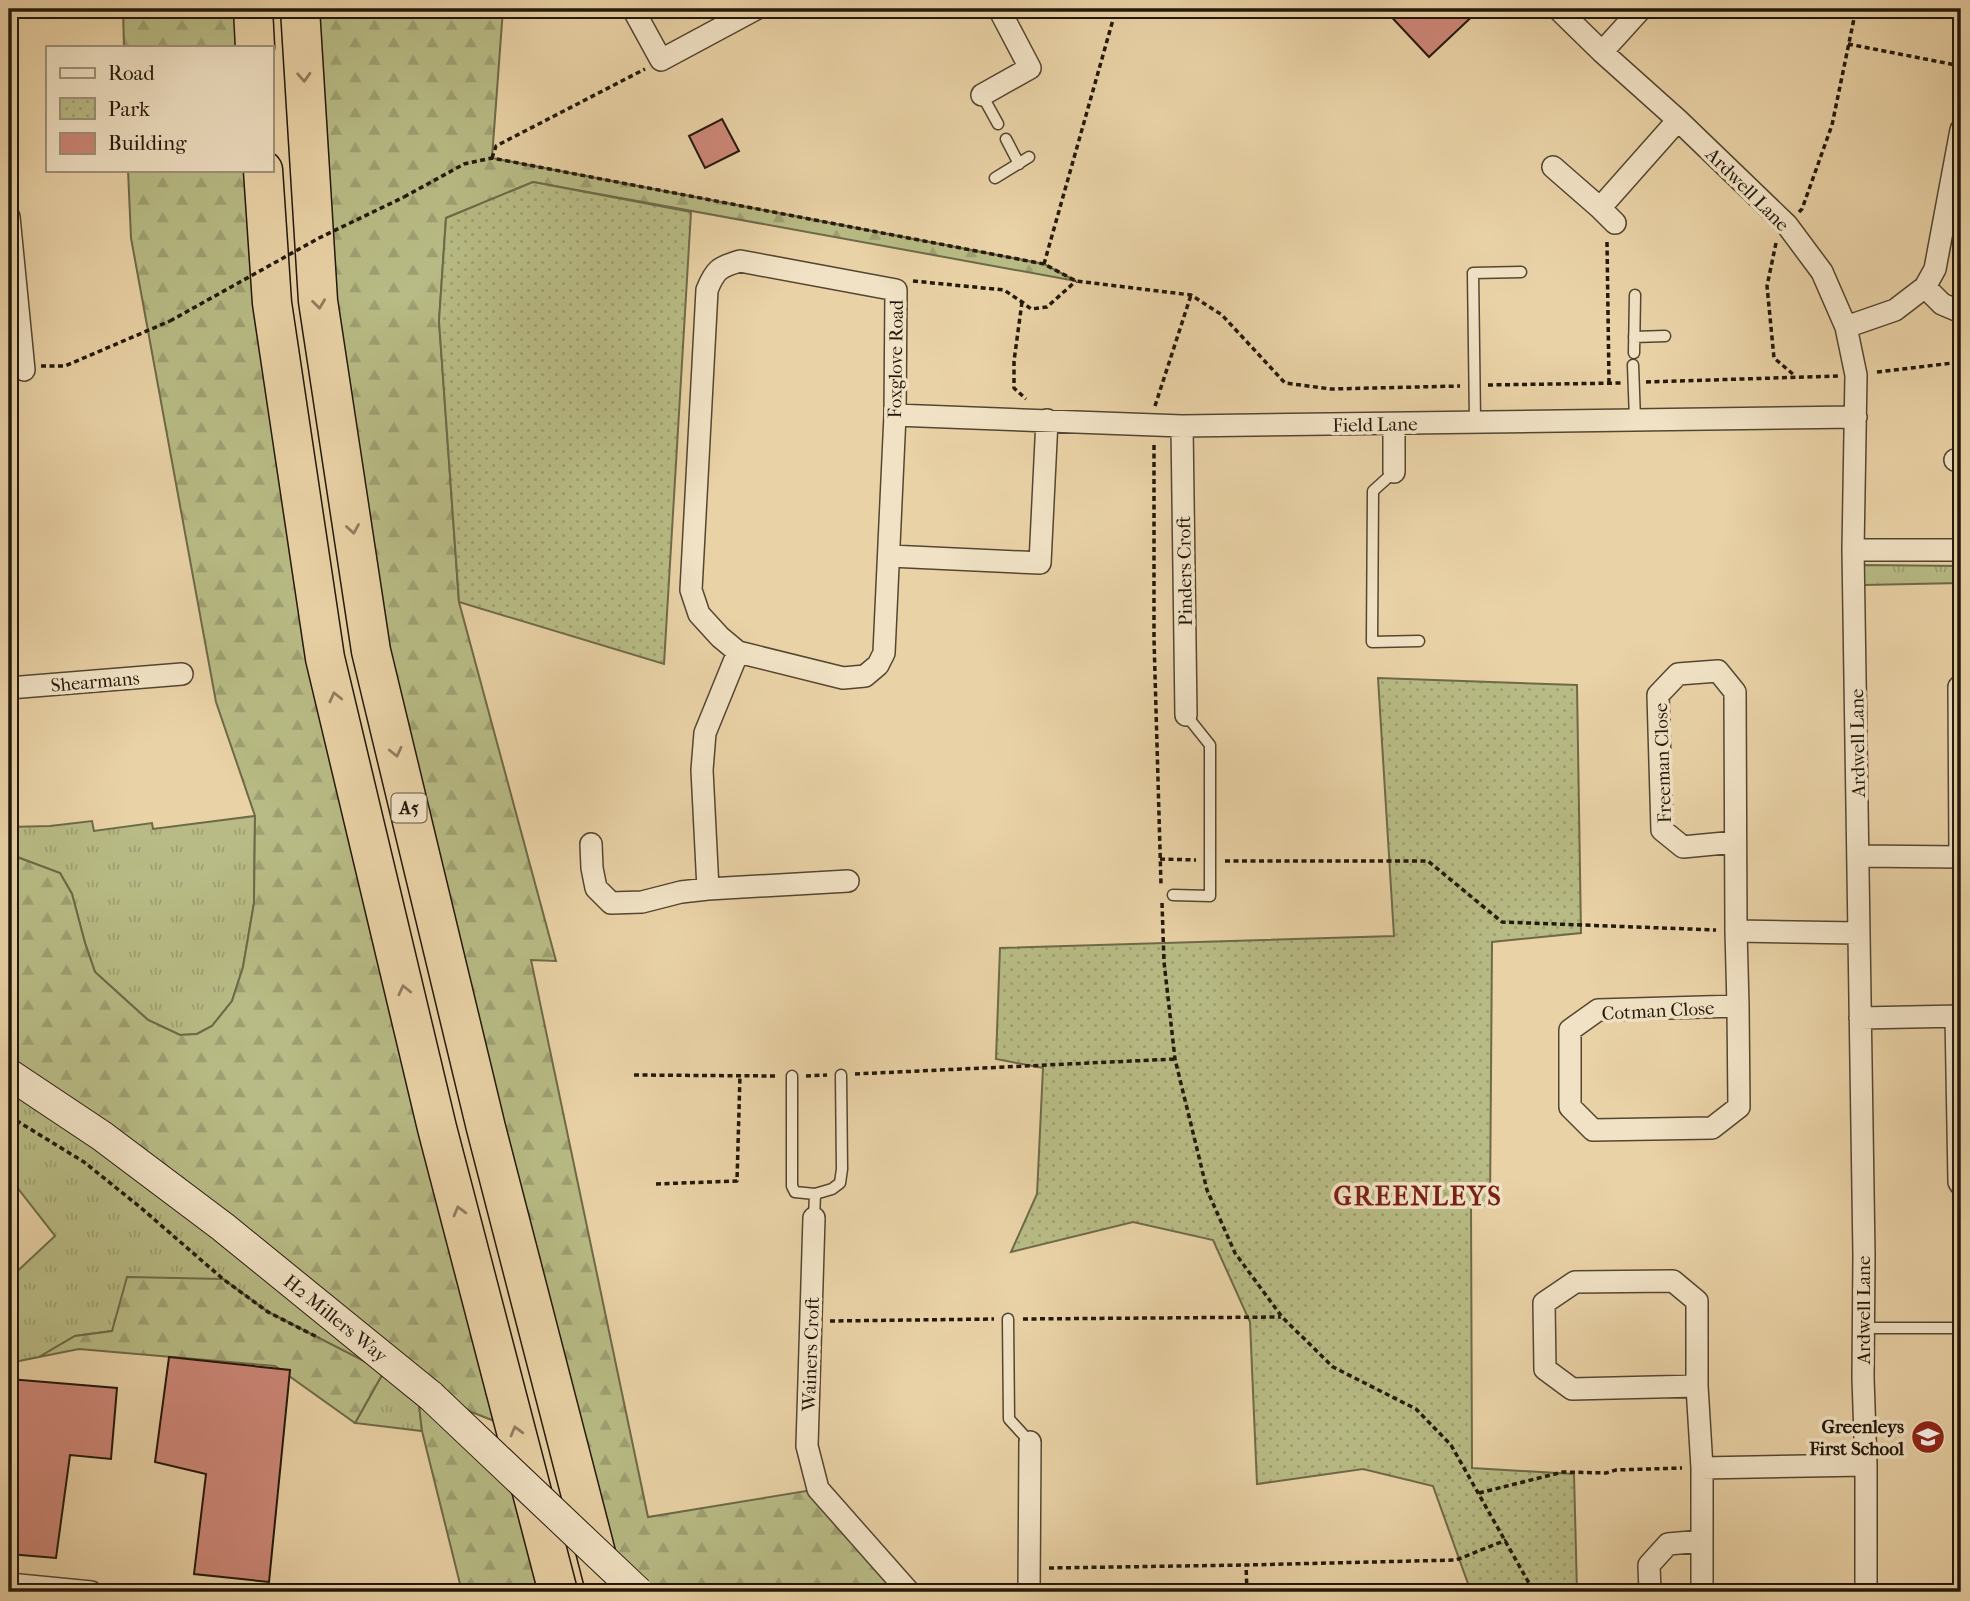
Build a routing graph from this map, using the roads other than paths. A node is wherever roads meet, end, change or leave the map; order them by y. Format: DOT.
graph roads {
  1 [pos="253,9"];
  2 [pos="300,9"];
  3 [pos="633,9"];
  4 [pos="757,9"];
  5 [pos="999,9"];
  6 [pos="1559,9"];
  7 [pos="1641,9"];
  8 [pos="255,46"];
  9 [pos="1602,51"];
  10 [pos="982,95"];
  11 [pos="1678,120"];
  12 [pos="998,124"];
  13 [pos="1961,130"];
  14 [pos="1006,139"];
  15 [pos="1029,157"];
  16 [pos="1019,164"];
  17 [pos="1553,167"];
  18 [pos="263,172"];
  19 [pos="995,178"];
  20 [pos="9,217"];
  21 [pos="1521,272"];
  22 [pos="1925,287"];
  23 [pos="1635,295"];
  24 [pos="1961,312"];
  25 [pos="1846,327"];
  26 [pos="1665,336"];
  27 [pos="1634,337"];
  28 [pos="24,370"];
  29 [pos="895,415"];
  30 [pos="1856,417"];
  31 [pos="1636,420"];
  32 [pos="1046,421"];
  33 [pos="1475,421"];
  34 [pos="1394,424"];
  35 [pos="1182,426"];
  36 [pos="1394,472"];
  37 [pos="1853,550"];
  38 [pos="1961,550"];
  39 [pos="890,556"];
  40 [pos="1419,641"];
  41 [pos="738,652"];
  42 [pos="181,674"];
  43 [pos="1961,685"];
  44 [pos="9,688"];
  45 [pos="1186,715"];
  46 [pos="1735,842"];
  47 [pos="591,844"];
  48 [pos="1858,856"];
  49 [pos="1961,857"];
  50 [pos="848,881"];
  51 [pos="708,889"];
  52 [pos="1167,896"];
  53 [pos="1736,931"];
  54 [pos="1858,933"];
  55 [pos="1738,1006"];
  56 [pos="1959,1016"];
  57 [pos="1860,1018"];
  58 [pos="9,1074"];
  59 [pos="841,1075"];
  60 [pos="792,1076"];
  61 [pos="1961,1185"];
  62 [pos="815,1194"];
  63 [pos="814,1218"];
  64 [pos="1008,1319"];
  65 [pos="1862,1328"];
  66 [pos="1961,1328"];
  67 [pos="1698,1386"];
  68 [pos="1030,1442"];
  69 [pos="1866,1465"];
  70 [pos="1702,1468"];
  71 [pos="1702,1541"];
  72 [pos="9,1584"];
  73 [pos="91,1592"];
  74 [pos="558,1592"];
  75 [pos="606,1592"];
  76 [pos="638,1592"];
  77 [pos="909,1592"];
  78 [pos="1029,1592"];
  79 [pos="1650,1592"];
  80 [pos="1702,1592"];
  81 [pos="1866,1592"];
  1 -- 8 [label="highway"];
  2 -- 75 [label="highway, A5, one-way"];
  3 -- 4 [label="street"];
  5 -- 10 [label="street"];
  6 -- 9 [label="street, Ardwell Lane"];
  7 -- 9 [label="street"];
  9 -- 11 [label="street, Ardwell Lane"];
  10 -- 12 [label="lane"];
  11 -- 17 [label="street"];
  11 -- 25 [label="street, Ardwell Lane"];
  13 -- 22 [label="street"];
  14 -- 16 [label="lane"];
  15 -- 16 [label="lane"];
  16 -- 19 [label="lane"];
  74 -- 18 [label="highway, A5, one-way"];
  20 -- 28 [label="street"];
  21 -- 33 [label="lane"];
  22 -- 24 [label="street"];
  22 -- 25 [label="street"];
  23 -- 27 [label="lane"];
  25 -- 30 [label="street, Ardwell Lane"];
  26 -- 27 [label="lane"];
  27 -- 31 [label="lane"];
  29 -- 32 [label="street, Field Lane"];
  29 -- 39 [label="street, Foxglove Road"];
  29 -- 41 [label="street, Foxglove Road"];
  30 -- 31 [label="street, Field Lane"];
  30 -- 37 [label="street, Ardwell Lane"];
  31 -- 33 [label="street, Field Lane"];
  32 -- 35 [label="street, Field Lane"];
  32 -- 39 [label="street"];
  33 -- 34 [label="street, Field Lane"];
  34 -- 35 [label="street, Field Lane"];
  34 -- 36 [label="street"];
  35 -- 45 [label="street, Pinders Croft"];
  36 -- 40 [label="lane"];
  37 -- 38 [label="street"];
  37 -- 48 [label="street, Ardwell Lane"];
  39 -- 41 [label="street, Foxglove Road"];
  41 -- 51 [label="street"];
  42 -- 44 [label="street, Shearmans"];
  43 -- 49 [label="street"];
  45 -- 52 [label="lane"];
  46 -- 46 [label="street, Freeman Close"];
  46 -- 53 [label="street, Freeman Close"];
  47 -- 51 [label="street"];
  48 -- 49 [label="street"];
  48 -- 54 [label="street, Ardwell Lane"];
  50 -- 51 [label="street"];
  53 -- 54 [label="street"];
  53 -- 55 [label="street, Cotman Close"];
  54 -- 57 [label="street, Ardwell Lane"];
  55 -- 55 [label="street, Cotman Close"];
  56 -- 57 [label="street"];
  56 -- 61 [label="street"];
  57 -- 65 [label="street, Ardwell Lane"];
  58 -- 76 [label="street, H2 Millers Way, bridge"];
  59 -- 62 [label="lane"];
  60 -- 62 [label="lane"];
  62 -- 63 [label="lane"];
  63 -- 77 [label="street, Wainers Croft"];
  64 -- 68 [label="lane"];
  65 -- 66 [label="lane"];
  65 -- 69 [label="street, Ardwell Lane"];
  67 -- 67 [label="street"];
  67 -- 70 [label="street"];
  68 -- 78 [label="street"];
  69 -- 70 [label="street"];
  69 -- 81 [label="street, Ardwell Lane"];
  70 -- 71 [label="street"];
  71 -- 79 [label="street"];
  71 -- 80 [label="street"];
  72 -- 73 [label="street"];
}
